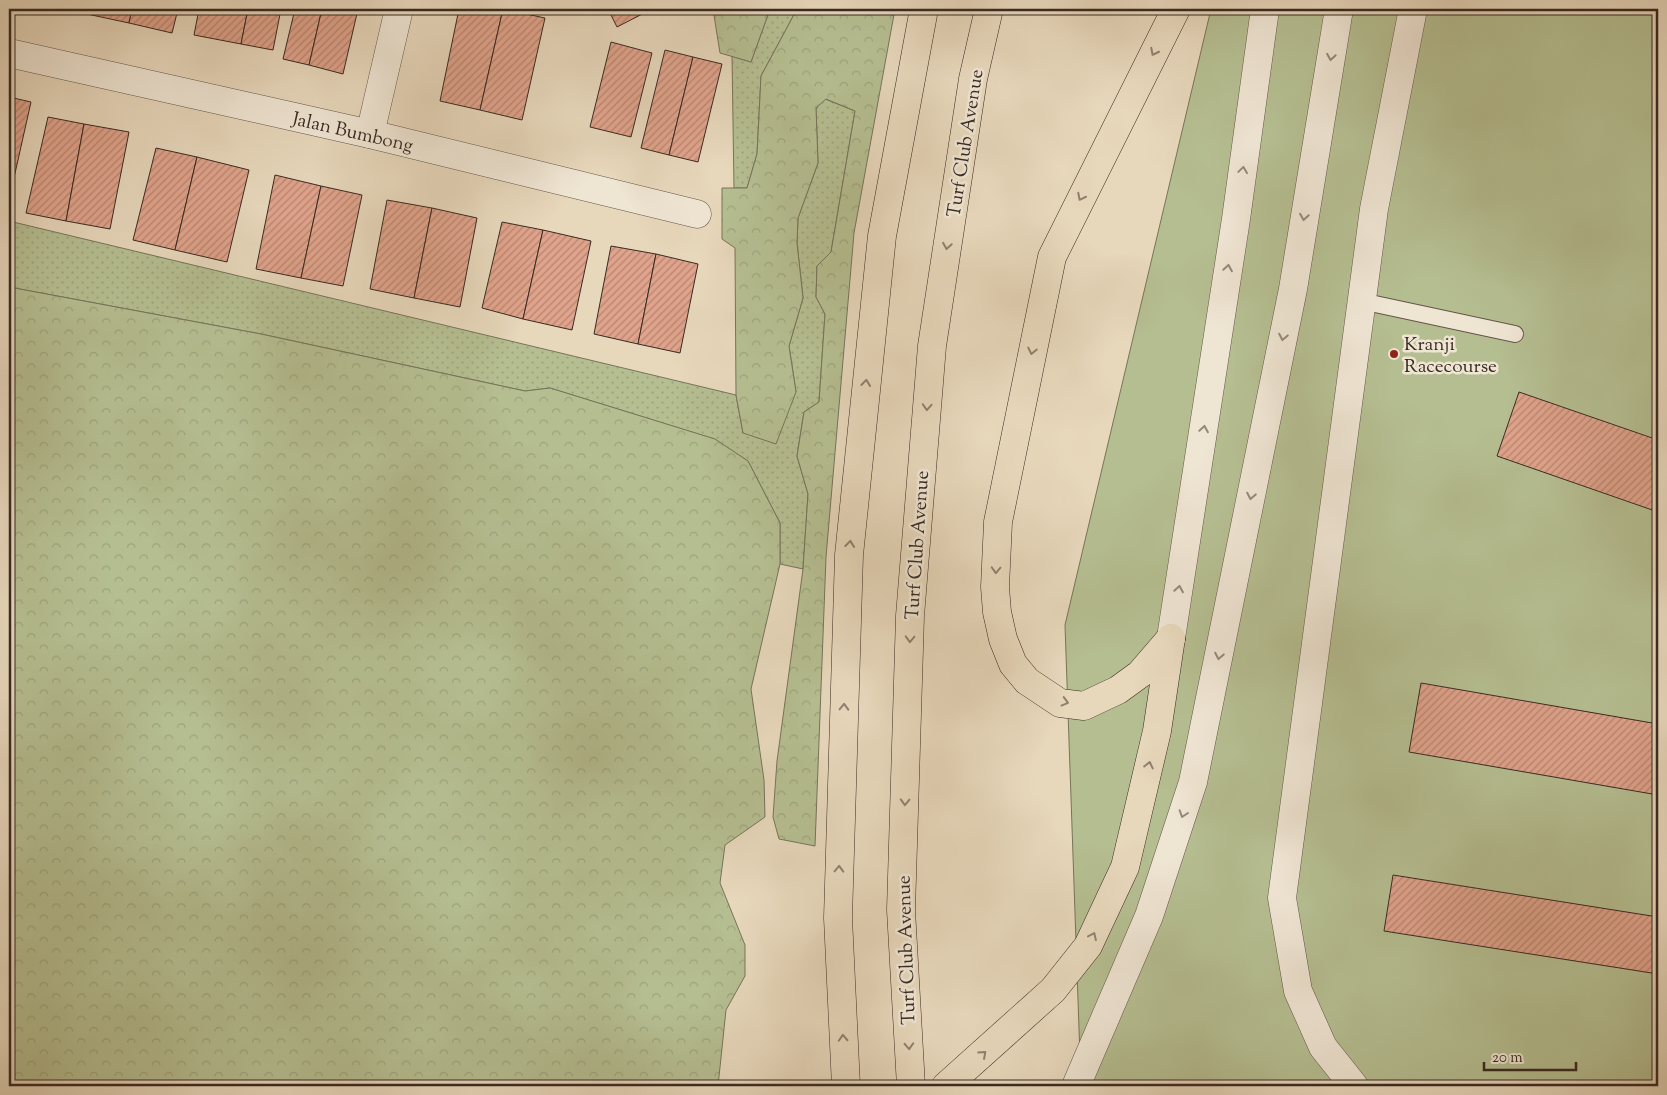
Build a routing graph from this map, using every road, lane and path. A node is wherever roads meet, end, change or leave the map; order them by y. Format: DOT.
graph roads {
  1 [pos="399,9"];
  2 [pos="924,9"];
  3 [pos="989,9"];
  4 [pos="1176,9"];
  5 [pos="1265,9"];
  6 [pos="1339,9"];
  7 [pos="1413,9"];
  8 [pos="9,53"];
  9 [pos="370,134"];
  10 [pos="696,214"];
  11 [pos="1361,301"];
  12 [pos="1515,334"];
  13 [pos="1172,638"];
  14 [pos="846,1086"];
  15 [pos="911,1086"];
  16 [pos="946,1086"];
  17 [pos="1076,1086"];
  18 [pos="1354,1086"];
  1 -- 9 [label="street"];
  14 -- 2 [label="main road, one-way"];
  3 -- 15 [label="main road, Turf Club Avenue, one-way"];
  4 -- 13 [label="main road, one-way"];
  13 -- 5 [label="street, one-way"];
  6 -- 17 [label="street, one-way"];
  7 -- 11 [label="street"];
  8 -- 9 [label="street, Jalan Bumbong"];
  9 -- 10 [label="street, Jalan Bumbong"];
  11 -- 12 [label="lane"];
  11 -- 18 [label="street"];
  16 -- 13 [label="main road, one-way"];
}
